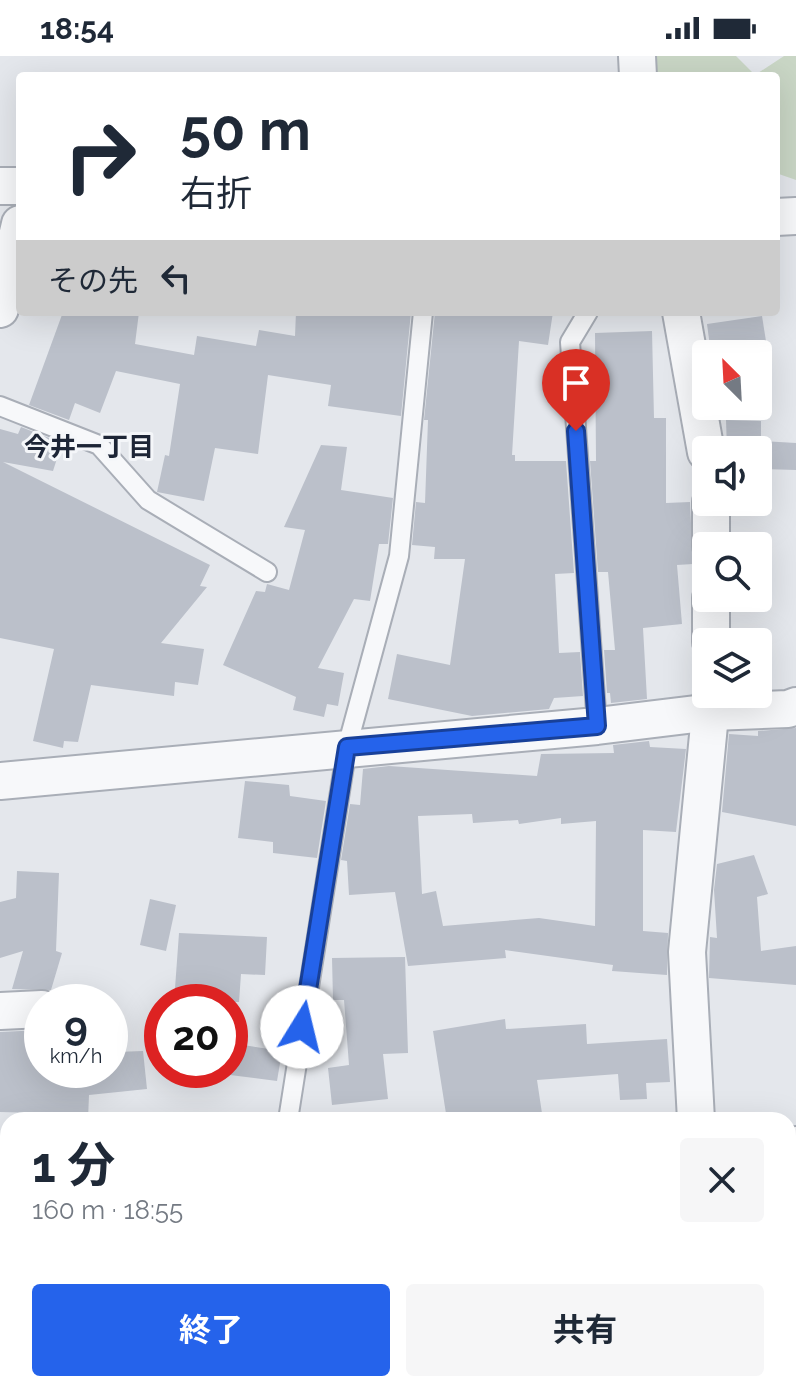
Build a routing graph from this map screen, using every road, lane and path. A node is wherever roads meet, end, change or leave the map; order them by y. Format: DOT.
graph roads {
  1 [pos="16,241"];
  2 [pos="0,309"];
  3 [pos="423,316"];
  4 [pos="586,316"];
  5 [pos="682,316"];
  6 [pos="0,406"];
  7 [pos="703,436"];
  8 [pos="267,572"];
  9 [pos="796,706"];
  10 [pos="692,707"];
  11 [pos="711,708"];
  12 [pos="772,708"];
  13 [pos="597,726"];
  14 [pos="347,747"];
  15 [pos="0,781"];
  16 [pos="24,1010"];
  17 [pos="0,1011"];
  18 [pos="289,1112"];
  19 [pos="696,1112"];
  1 -- 2 [label="street"];
  3 -- 14 [label="lane"];
  4 -- 13 [label="lane"];
  5 -- 7 [label="street"];
  6 -- 8 [label="lane"];
  9 -- 12 [label="street"];
  10 -- 13 [label="street"];
  11 -- 19 [label="street"];
  13 -- 14 [label="street"];
  14 -- 15 [label="street"];
  14 -- 18 [label="lane"];
  16 -- 17 [label="street"];
}
